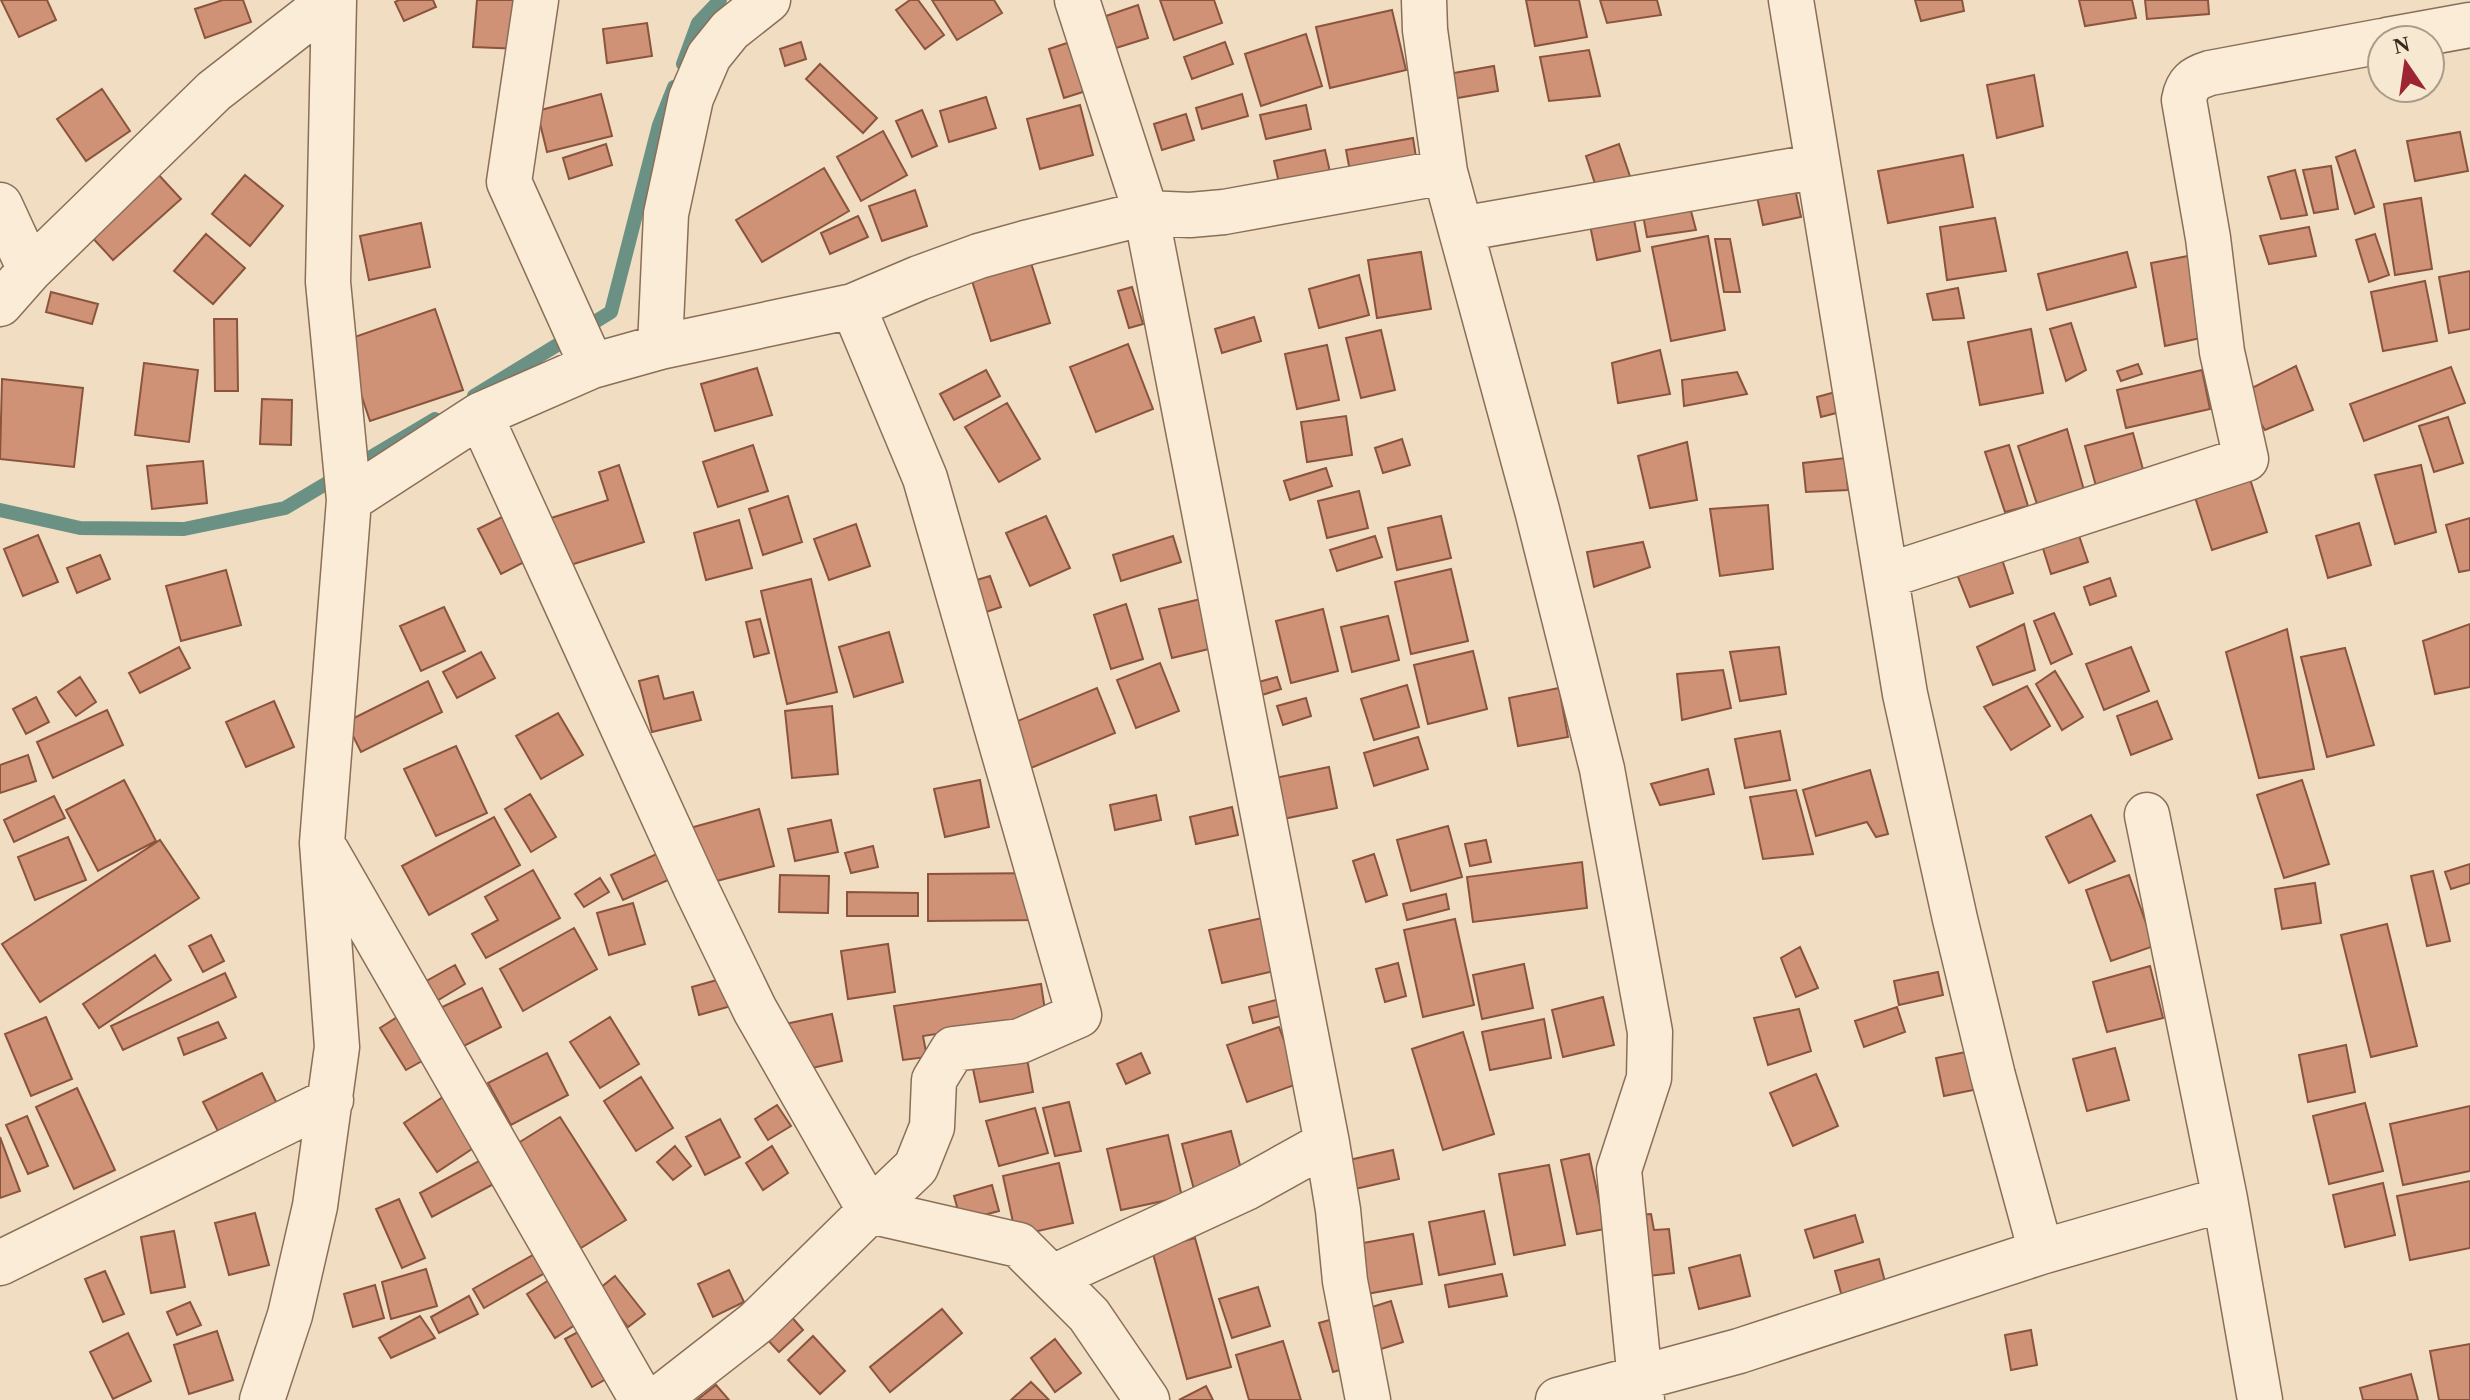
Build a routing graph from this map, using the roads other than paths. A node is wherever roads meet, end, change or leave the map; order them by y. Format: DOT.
graph roads {
  1 [pos="332,0"];
  2 [pos="536,0"];
  3 [pos="768,0"];
  4 [pos="1077,0"];
  5 [pos="1424,0"];
  6 [pos="1791,0"];
  7 [pos="2470,0"];
  8 [pos="2470,13"];
  9 [pos="2470,25"];
  10 [pos="2446,29"];
  11 [pos="2366,43"];
  12 [pos="1818,166"];
  13 [pos="1445,172"];
  14 [pos="0,205"];
  15 [pos="1146,213"];
  16 [pos="1461,229"];
  17 [pos="30,270"];
  18 [pos="0,304"];
  19 [pos="853,306"];
  20 [pos="660,347"];
  21 [pos="592,366"];
  22 [pos="480,415"];
  23 [pos="349,500"];
  24 [pos="1886,576"];
  25 [pos="2147,815"];
  26 [pos="322,843"];
  27 [pos="331,1100"];
  28 [pos="1327,1143"];
  29 [pos="2225,1199"];
  30 [pos="870,1211"];
  31 [pos="2041,1252"];
  32 [pos="0,1263"];
  33 [pos="1053,1277"];
  34 [pos="1640,1390"];
  35 [pos="262,1400"];
  36 [pos="642,1400"];
  37 [pos="657,1400"];
  38 [pos="1147,1400"];
  39 [pos="1368,1400"];
  40 [pos="1558,1400"];
  41 [pos="2260,1400"];
  1 -- 17 [label="street"];
  1 -- 23 [label="street"];
  2 -- 21 [label="street"];
  3 -- 20 [label="street"];
  4 -- 15 [label="street"];
  5 -- 13 [label="street"];
  6 -- 12 [label="street"];
  7 -- 8 [label="street"];
  9 -- 10 [label="street"];
  11 -- 24 [label="street"];
  12 -- 16 [label="street"];
  12 -- 24 [label="street"];
  13 -- 15 [label="street"];
  13 -- 16 [label="street"];
  14 -- 17 [label="street"];
  15 -- 19 [label="street"];
  15 -- 28 [label="street"];
  16 -- 34 [label="street"];
  17 -- 18 [label="street"];
  19 -- 20 [label="street"];
  19 -- 30 [label="street"];
  20 -- 21 [label="street"];
  21 -- 22 [label="street"];
  22 -- 23 [label="street"];
  22 -- 30 [label="street"];
  23 -- 26 [label="street"];
  24 -- 31 [label="street"];
  25 -- 29 [label="street"];
  26 -- 27 [label="street"];
  26 -- 36 [label="street"];
  27 -- 32 [label="street"];
  27 -- 35 [label="street"];
  28 -- 33 [label="street"];
  28 -- 39 [label="street"];
  29 -- 31 [label="street"];
  29 -- 41 [label="street"];
  30 -- 33 [label="street"];
  30 -- 37 [label="street"];
  31 -- 34 [label="street"];
  33 -- 38 [label="street"];
  34 -- 40 [label="street"];
}
